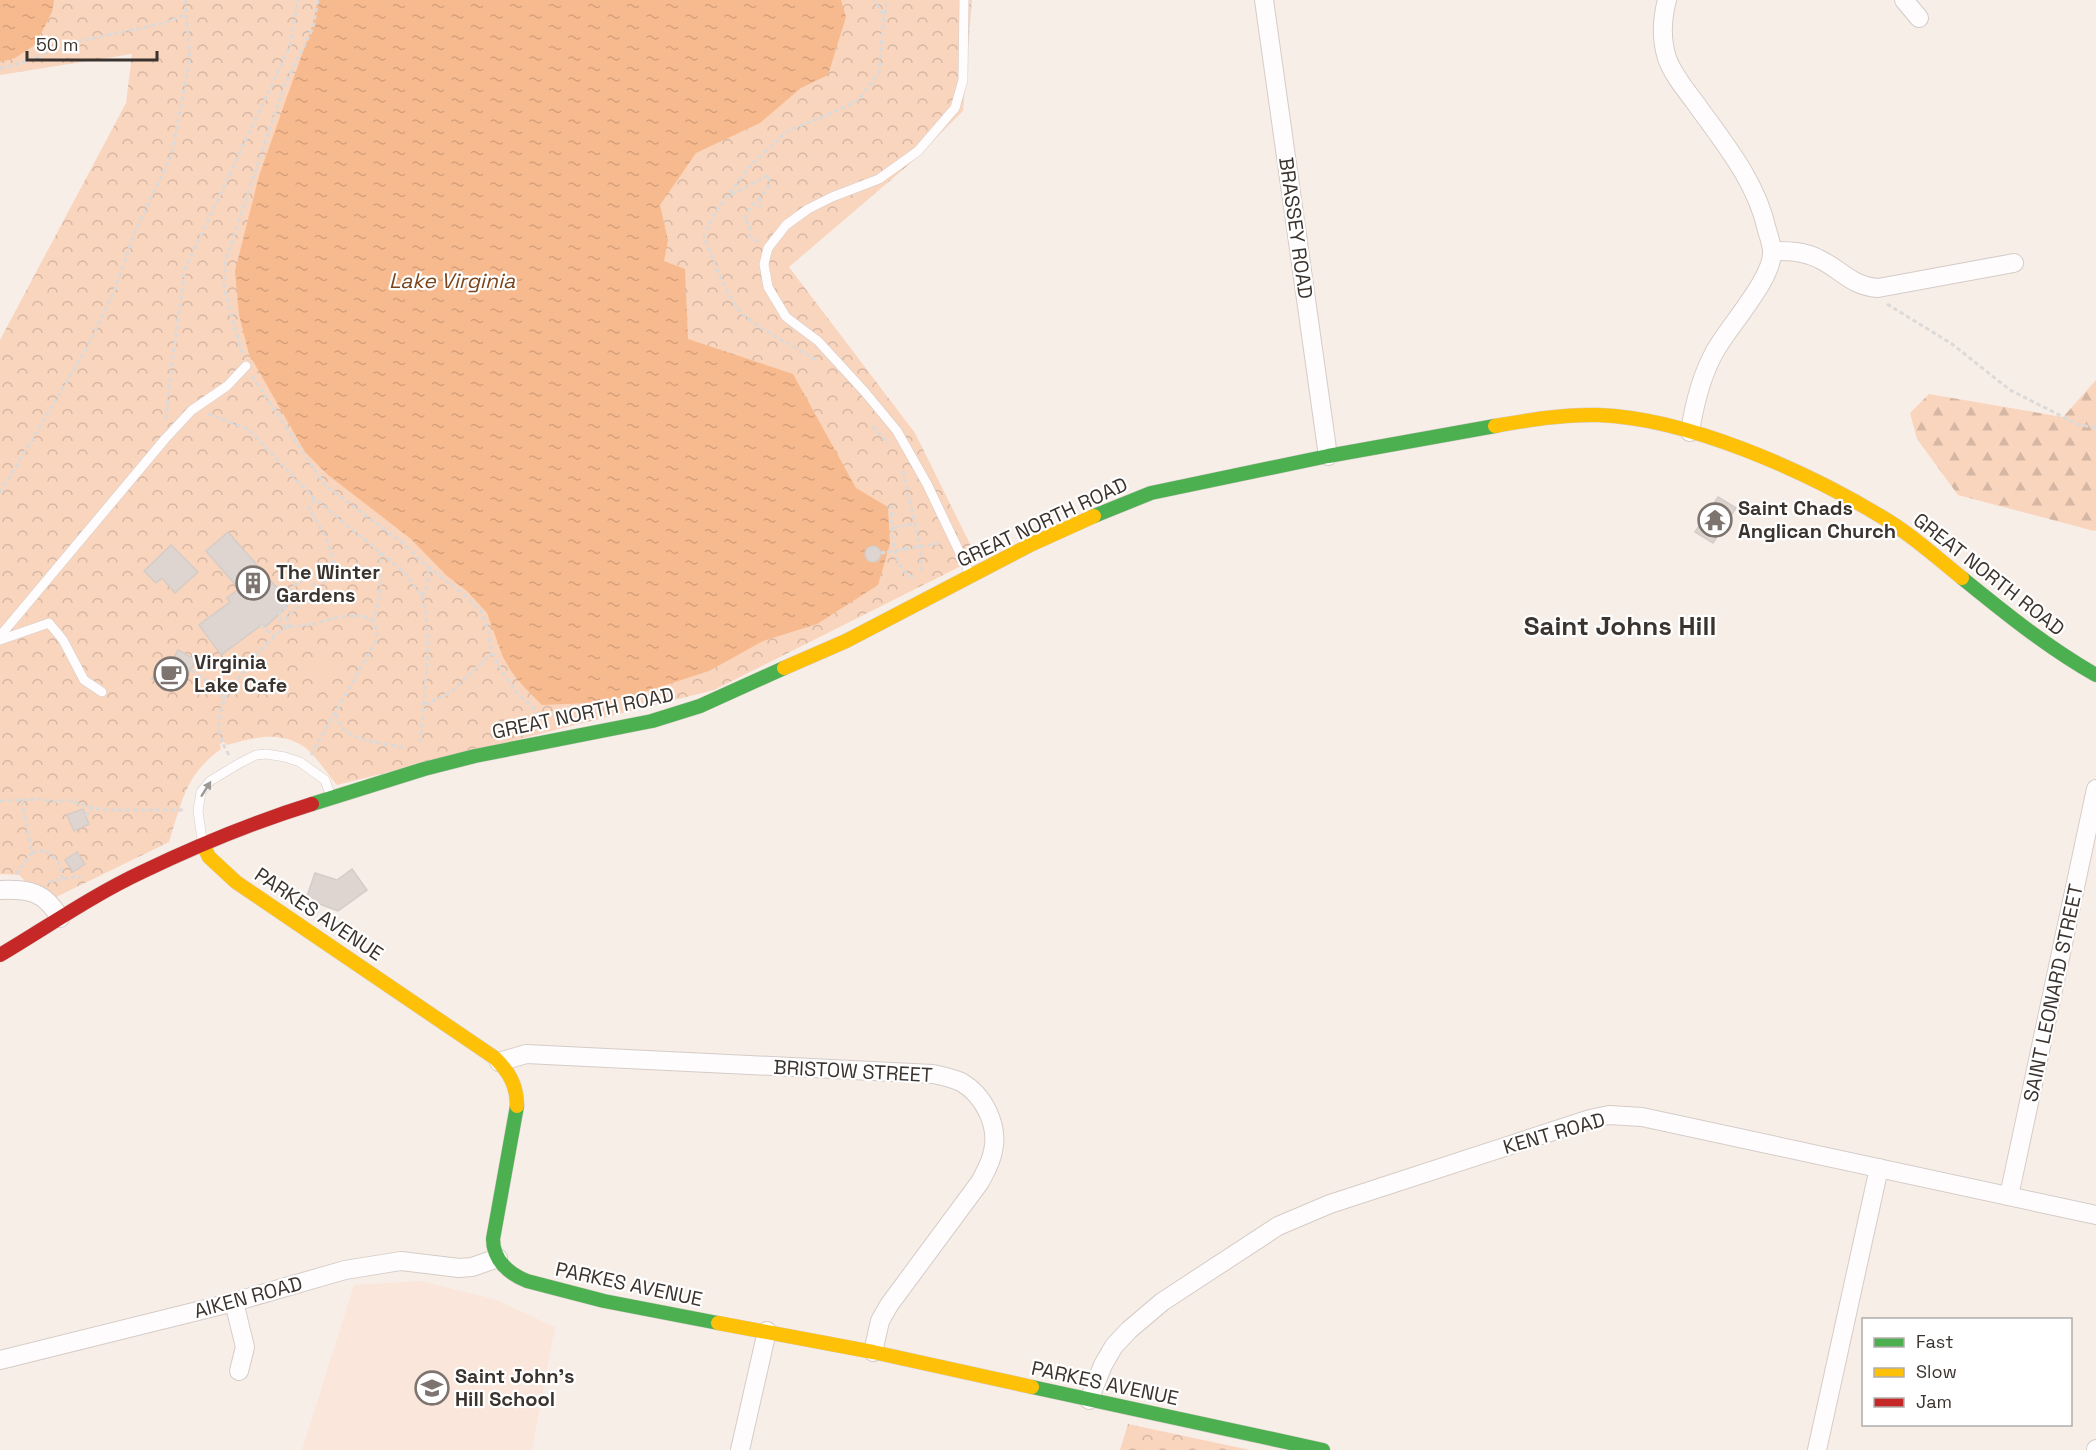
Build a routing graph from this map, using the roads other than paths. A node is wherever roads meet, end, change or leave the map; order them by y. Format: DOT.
graph roads {
  1 [pos="964,0"];
  2 [pos="1263,0"];
  3 [pos="1667,0"];
  4 [pos="1904,0"];
  5 [pos="1919,18"];
  6 [pos="1772,251"];
  7 [pos="2014,263"];
  8 [pos="246,366"];
  9 [pos="1690,432"];
  10 [pos="1328,456"];
  11 [pos="971,576"];
  12 [pos="0,636"];
  13 [pos="0,640"];
  14 [pos="2096,675"];
  15 [pos="102,692"];
  16 [pos="2096,789"];
  17 [pos="332,797"];
  18 [pos="203,844"];
  19 [pos="6,884"];
  20 [pos="60,918"];
  21 [pos="0,955"];
  22 [pos="499,1062"];
  23 [pos="1879,1168"];
  24 [pos="2009,1196"];
  25 [pos="2096,1215"];
  26 [pos="498,1258"];
  27 [pos="234,1302"];
  28 [pos="767,1331"];
  29 [pos="873,1353"];
  30 [pos="0,1360"];
  31 [pos="239,1371"];
  32 [pos="1089,1400"];
  33 [pos="740,1450"];
  34 [pos="1323,1450"];
  35 [pos="1817,1450"];
  1 -- 11 [label="lane"];
  2 -- 10 [label="street, BRASSEY ROAD"];
  3 -- 6 [label="street"];
  4 -- 5 [label="street"];
  6 -- 7 [label="street"];
  6 -- 9 [label="street"];
  8 -- 12 [label="lane"];
  9 -- 10 [label="main road, GREAT NORTH ROAD"];
  9 -- 14 [label="main road, GREAT NORTH ROAD"];
  10 -- 11 [label="main road, GREAT NORTH ROAD"];
  11 -- 17 [label="main road, GREAT NORTH ROAD"];
  13 -- 15 [label="lane"];
  16 -- 24 [label="street, SAINT LEONARD STREET"];
  17 -- 18 [label="main road, GREAT NORTH ROAD"];
  18 -- 17 [label="lane, one-way"];
  18 -- 20 [label="main road, GREAT NORTH ROAD"];
  18 -- 22 [label="main road, PARKES AVENUE"];
  19 -- 20 [label="street"];
  20 -- 21 [label="main road, GREAT NORTH ROAD"];
  22 -- 26 [label="main road, PARKES AVENUE"];
  22 -- 29 [label="street, BRISTOW STREET"];
  23 -- 24 [label="street, KENT ROAD"];
  23 -- 32 [label="street, KENT ROAD"];
  23 -- 35 [label="street"];
  24 -- 25 [label="street, KENT ROAD"];
  26 -- 27 [label="street, AIKEN ROAD"];
  26 -- 28 [label="main road, PARKES AVENUE"];
  27 -- 30 [label="street, AIKEN ROAD"];
  27 -- 31 [label="street"];
  28 -- 29 [label="main road, PARKES AVENUE"];
  28 -- 33 [label="street"];
  29 -- 32 [label="main road, PARKES AVENUE"];
  32 -- 34 [label="main road, PARKES AVENUE"];
}
